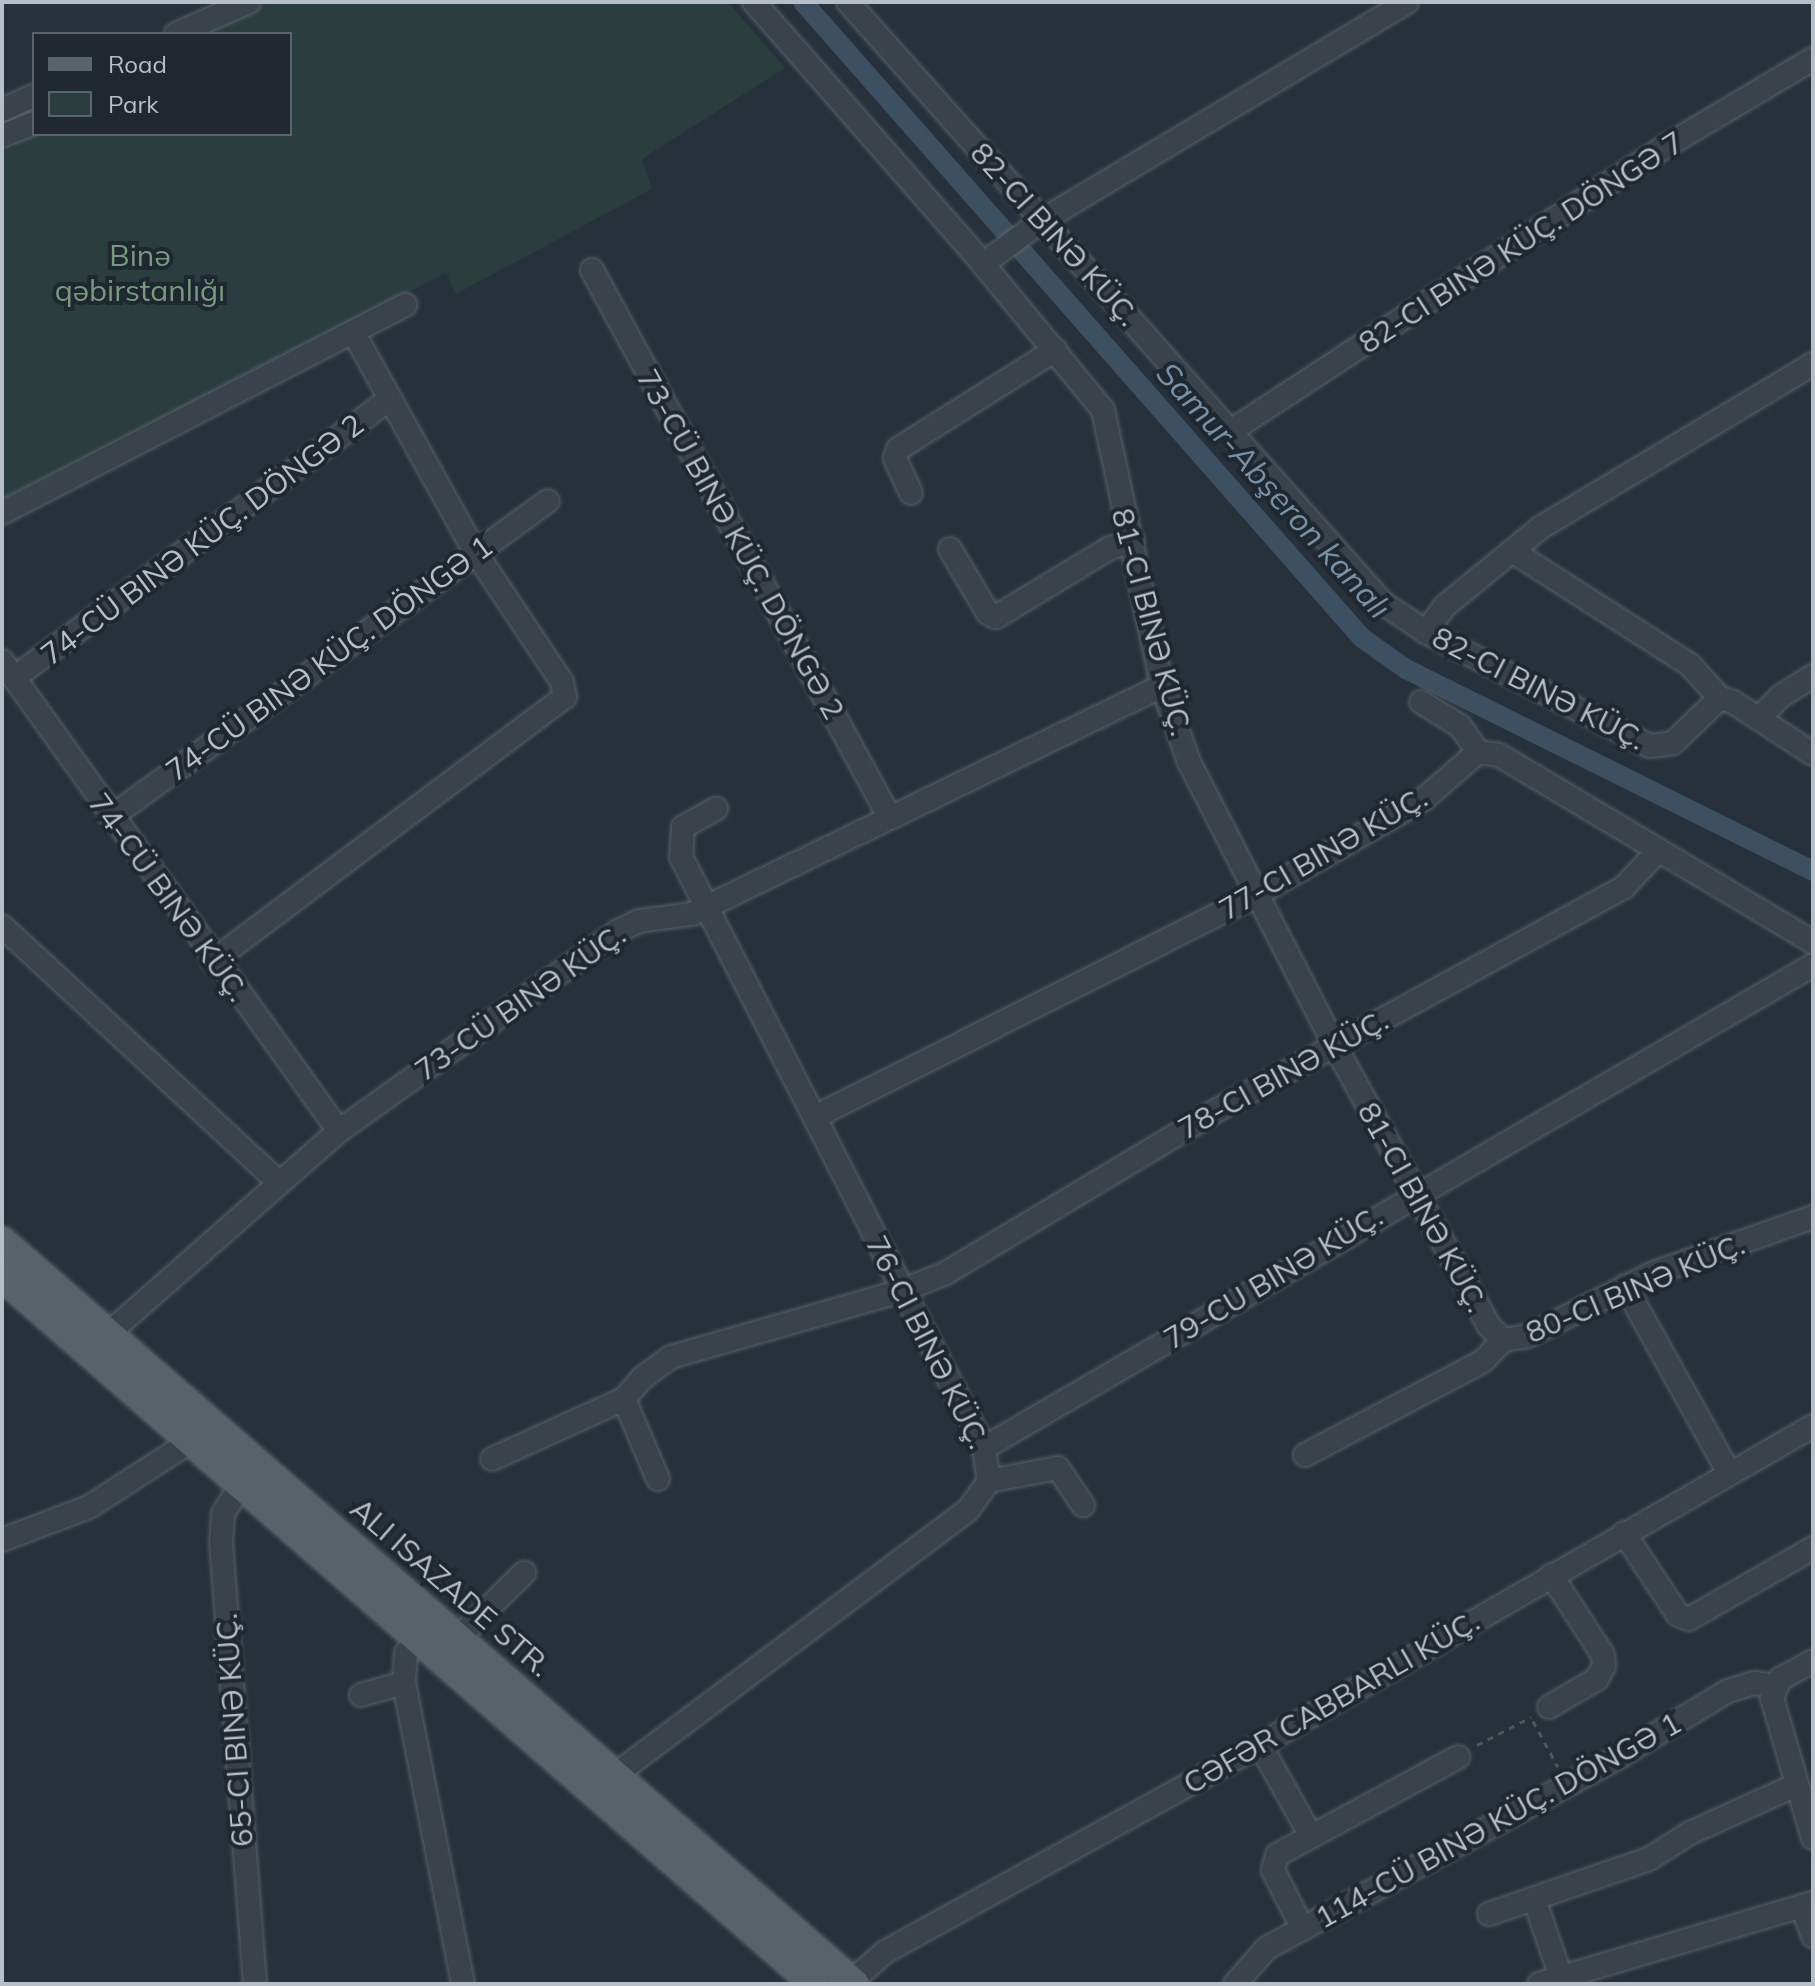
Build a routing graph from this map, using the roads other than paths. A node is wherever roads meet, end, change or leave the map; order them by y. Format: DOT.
graph roads {
  1 [pos="249,2"];
  2 [pos="754,2"];
  3 [pos="1407,2"];
  4 [pos="852,3"];
  5 [pos="181,32"];
  6 [pos="1813,59"];
  7 [pos="32,97"];
  8 [pos="2,110"];
  9 [pos="32,124"];
  10 [pos="2,136"];
  11 [pos="1043,220"];
  12 [pos="983,264"];
  13 [pos="592,270"];
  14 [pos="405,305"];
  15 [pos="353,332"];
  16 [pos="1055,350"];
  17 [pos="1813,364"];
  18 [pos="390,399"];
  19 [pos="1231,431"];
  20 [pos="911,493"];
  21 [pos="548,501"];
  22 [pos="2,513"];
  23 [pos="1133,541"];
  24 [pos="950,549"];
  25 [pos="474,550"];
  26 [pos="1512,551"];
  27 [pos="1426,632"];
  28 [pos="8,670"];
  29 [pos="1813,676"];
  30 [pos="1162,686"];
  31 [pos="1720,698"];
  32 [pos="1421,702"];
  33 [pos="1759,718"];
  34 [pos="1478,752"];
  35 [pos="1813,754"];
  36 [pos="716,809"];
  37 [pos="111,817"];
  38 [pos="890,818"];
  39 [pos="1657,852"];
  40 [pos="1258,894"];
  41 [pos="707,906"];
  42 [pos="2,926"];
  43 [pos="1813,942"];
  44 [pos="213,961"];
  45 [pos="1813,965"];
  46 [pos="1334,1044"];
  47 [pos="815,1117"];
  48 [pos="339,1131"];
  49 [pos="277,1181"];
  50 [pos="1416,1193"];
  51 [pos="1813,1217"];
  52 [pos="2,1241"];
  53 [pos="2,1277"];
  54 [pos="1625,1286"];
  55 [pos="904,1290"];
  56 [pos="109,1333"];
  57 [pos="1503,1340"];
  58 [pos="624,1399"];
  59 [pos="1813,1426"];
  60 [pos="193,1440"];
  61 [pos="984,1448"];
  62 [pos="1305,1455"];
  63 [pos="492,1459"];
  64 [pos="1729,1473"];
  65 [pos="658,1479"];
  66 [pos="989,1481"];
  67 [pos="242,1483"];
  68 [pos="1083,1505"];
  69 [pos="1624,1533"];
  70 [pos="2,1540"];
  71 [pos="1813,1548"];
  72 [pos="356,1566"];
  73 [pos="524,1573"];
  74 [pos="1551,1575"];
  75 [pos="458,1638"];
  76 [pos="417,1639"];
  77 [pos="1813,1661"];
  78 [pos="404,1683"];
  79 [pos="1775,1686"];
  80 [pos="361,1695"];
  81 [pos="1540,1712"];
  82 [pos="1260,1745"];
  83 [pos="1468,1751"];
  84 [pos="615,1775"];
  85 [pos="1794,1786"];
  86 [pos="1808,1806"];
  87 [pos="1311,1836"];
  88 [pos="1813,1838"];
  89 [pos="1534,1899"];
  90 [pos="1807,1905"];
  91 [pos="1489,1914"];
  92 [pos="1303,1929"];
  93 [pos="1813,1936"];
  94 [pos="1616,1973"];
  95 [pos="1561,1977"];
  96 [pos="801,1980"];
  97 [pos="852,1983"];
  98 [pos="255,1984"];
  99 [pos="463,1984"];
  100 [pos="1235,1984"];
  101 [pos="1539,1984"];
  1 -- 5 [label="street"];
  2 -- 12 [label="street, 81-CI BINƏ KÜÇ."];
  3 -- 11 [label="street"];
  4 -- 11 [label="street, 82-CI BINƏ KÜÇ."];
  6 -- 19 [label="street, 82-CI BINƏ KÜÇ. DÖNGƏ 7"];
  7 -- 8 [label="street"];
  9 -- 10 [label="street"];
  11 -- 12 [label="street"];
  11 -- 19 [label="street, 82-CI BINƏ KÜÇ."];
  12 -- 16 [label="street, 81-CI BINƏ KÜÇ."];
  13 -- 38 [label="street, 73-CÜ BINƏ KÜÇ. DÖNGƏ 2"];
  14 -- 15 [label="street"];
  15 -- 18 [label="street"];
  15 -- 22 [label="street"];
  16 -- 20 [label="street"];
  16 -- 23 [label="street, 81-CI BINƏ KÜÇ."];
  17 -- 26 [label="street"];
  18 -- 25 [label="street"];
  18 -- 28 [label="street, 74-CÜ BINƏ KÜÇ. DÖNGƏ 2"];
  19 -- 27 [label="street, 82-CI BINƏ KÜÇ."];
  21 -- 25 [label="street, 74-CÜ BINƏ KÜÇ. DÖNGƏ 1"];
  23 -- 24 [label="street"];
  23 -- 30 [label="street, 81-CI BINƏ KÜÇ."];
  25 -- 37 [label="street, 74-CÜ BINƏ KÜÇ. DÖNGƏ 1"];
  25 -- 44 [label="street"];
  26 -- 27 [label="street"];
  26 -- 31 [label="street"];
  27 -- 31 [label="street, 82-CI BINƏ KÜÇ."];
  28 -- 37 [label="street, 74-CÜ BINƏ KÜÇ."];
  29 -- 33 [label="street"];
  30 -- 38 [label="street, 73-CÜ BINƏ KÜÇ."];
  30 -- 40 [label="street, 81-CI BINƏ KÜÇ."];
  31 -- 33 [label="street"];
  32 -- 34 [label="street"];
  33 -- 35 [label="street"];
  34 -- 39 [label="street"];
  34 -- 40 [label="street, 77-CI BINƏ KÜÇ."];
  36 -- 41 [label="street"];
  37 -- 44 [label="street, 74-CÜ BINƏ KÜÇ."];
  38 -- 41 [label="street, 73-CÜ BINƏ KÜÇ."];
  39 -- 43 [label="street"];
  39 -- 46 [label="street, 78-CI BINƏ KÜÇ."];
  40 -- 46 [label="street, 81-CI BINƏ KÜÇ."];
  40 -- 47 [label="street, 77-CI BINƏ KÜÇ."];
  41 -- 47 [label="street"];
  41 -- 48 [label="street, 73-CÜ BINƏ KÜÇ."];
  42 -- 49 [label="street"];
  44 -- 48 [label="street, 74-CÜ BINƏ KÜÇ."];
  45 -- 50 [label="street, 79-CU BINƏ KÜÇ."];
  46 -- 50 [label="street, 81-CI BINƏ KÜÇ."];
  46 -- 55 [label="street, 78-CI BINƏ KÜÇ."];
  47 -- 55 [label="street"];
  48 -- 49 [label="street, 73-CÜ BINƏ KÜÇ."];
  49 -- 56 [label="street, 73-CÜ BINƏ KÜÇ."];
  50 -- 57 [label="street, 81-CI BINƏ KÜÇ."];
  50 -- 61 [label="street, 79-CU BINƏ KÜÇ."];
  51 -- 54 [label="street, 80-CI BINƏ KÜÇ."];
  52 -- 56 [label="main road, ALI ISAZADE STR."];
  53 -- 60 [label="main road, ALI ISAZADE STR."];
  54 -- 57 [label="street, 80-CI BINƏ KÜÇ."];
  54 -- 64 [label="street"];
  55 -- 58 [label="street, 78-CI BINƏ KÜÇ."];
  55 -- 61 [label="street"];
  56 -- 72 [label="main road, ALI ISAZADE STR."];
  57 -- 62 [label="street"];
  58 -- 63 [label="street"];
  58 -- 65 [label="street"];
  59 -- 64 [label="street"];
  60 -- 67 [label="main road, ALI ISAZADE STR."];
  60 -- 70 [label="street"];
  61 -- 66 [label="street"];
  64 -- 69 [label="street"];
  66 -- 68 [label="street"];
  66 -- 84 [label="street"];
  67 -- 72 [label="main road, ALI ISAZADE STR."];
  67 -- 98 [label="street, 65-CI BINƏ KÜÇ."];
  69 -- 71 [label="street"];
  69 -- 74 [label="street"];
  72 -- 75 [label="main road, ALI ISAZADE STR."];
  72 -- 76 [label="main road, ALI ISAZADE STR."];
  73 -- 75 [label="street"];
  74 -- 81 [label="street"];
  74 -- 82 [label="street"];
  75 -- 84 [label="main road, ALI ISAZADE STR."];
  76 -- 78 [label="street"];
  76 -- 96 [label="main road, ALI ISAZADE STR."];
  77 -- 79 [label="street"];
  78 -- 80 [label="street"];
  78 -- 99 [label="street"];
  79 -- 85 [label="street"];
  79 -- 92 [label="street, 114-CÜ BINƏ KÜÇ. DÖNGƏ 1"];
  82 -- 87 [label="street"];
  82 -- 97 [label="street"];
  83 -- 87 [label="street"];
  84 -- 97 [label="main road, ALI ISAZADE STR."];
  85 -- 86 [label="street"];
  85 -- 89 [label="street"];
  86 -- 88 [label="street"];
  87 -- 92 [label="street"];
  89 -- 91 [label="street"];
  89 -- 95 [label="street"];
  90 -- 93 [label="street"];
  90 -- 94 [label="street"];
  92 -- 100 [label="street, 114-CÜ BINƏ KÜÇ. DÖNGƏ 1"];
  94 -- 95 [label="street"];
  95 -- 101 [label="street"];
}
